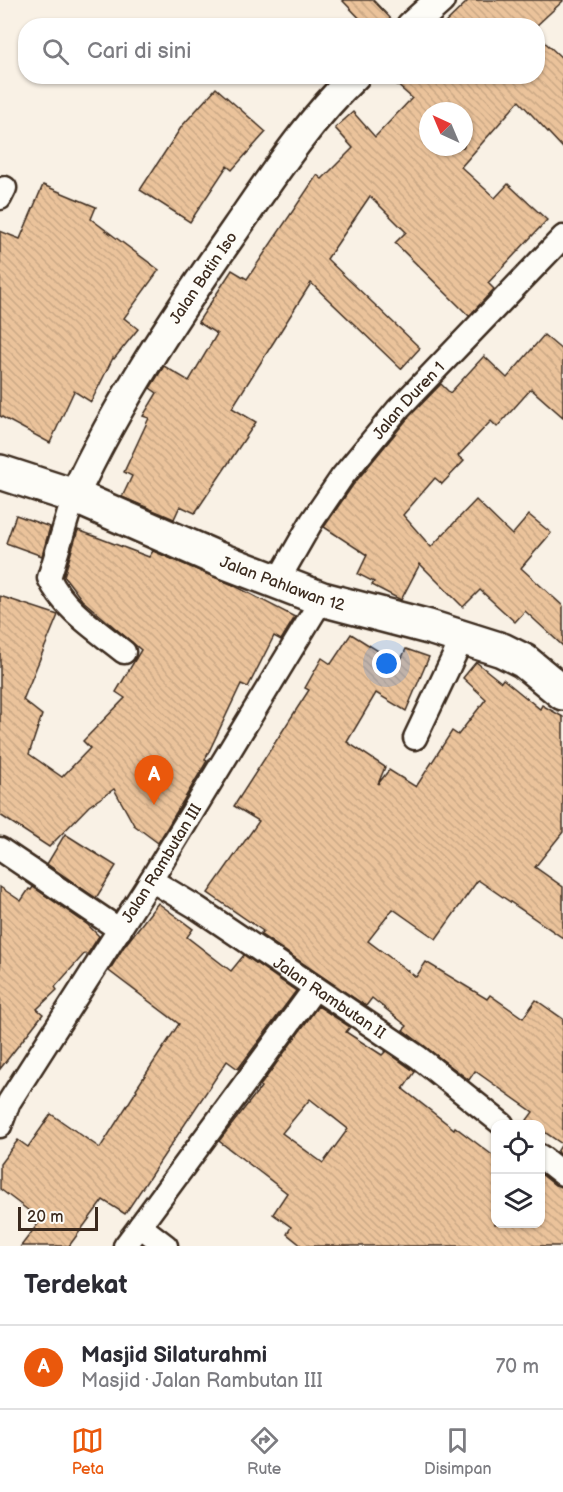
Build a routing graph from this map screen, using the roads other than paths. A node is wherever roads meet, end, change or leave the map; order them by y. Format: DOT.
graph roads {
  1 [pos="440,0"];
  2 [pos="420,18"];
  3 [pos="349,84"];
  4 [pos="563,237"];
  5 [pos="0,472"];
  6 [pos="74,496"];
  7 [pos="277,582"];
  8 [pos="322,599"];
  9 [pos="463,637"];
  10 [pos="124,652"];
  11 [pos="563,693"];
  12 [pos="415,738"];
  13 [pos="0,849"];
  14 [pos="151,880"];
  15 [pos="120,930"];
  16 [pos="315,988"];
  17 [pos="5,1100"];
  18 [pos="496,1120"];
  19 [pos="0,1126"];
  20 [pos="545,1160"];
  21 [pos="563,1174"];
  22 [pos="140,1226"];
  23 [pos="125,1246"];
  24 [pos="166,1246"];
  1 -- 2 [label="street"];
  3 -- 6 [label="street, Jalan Batin Iso"];
  4 -- 7 [label="street, Jalan Duren 1"];
  5 -- 6 [label="main road, Jalan Pahlawan 12"];
  6 -- 7 [label="main road, Jalan Pahlawan 12"];
  6 -- 10 [label="street"];
  7 -- 8 [label="main road, Jalan Pahlawan 12"];
  8 -- 9 [label="main road, Jalan Pahlawan 12"];
  8 -- 14 [label="street, Jalan Rambutan III"];
  9 -- 11 [label="main road, Jalan Pahlawan 12"];
  9 -- 12 [label="street"];
  13 -- 15 [label="street"];
  14 -- 15 [label="street, Jalan Rambutan III"];
  14 -- 16 [label="street, Jalan Rambutan II"];
  15 -- 17 [label="street, Jalan Rambutan III"];
  16 -- 18 [label="street, Jalan Rambutan II"];
  16 -- 22 [label="street"];
  17 -- 19 [label="street, Jalan Rambutan III"];
  20 -- 21 [label="street"];
  22 -- 23 [label="street"];
  22 -- 24 [label="street"];
}
